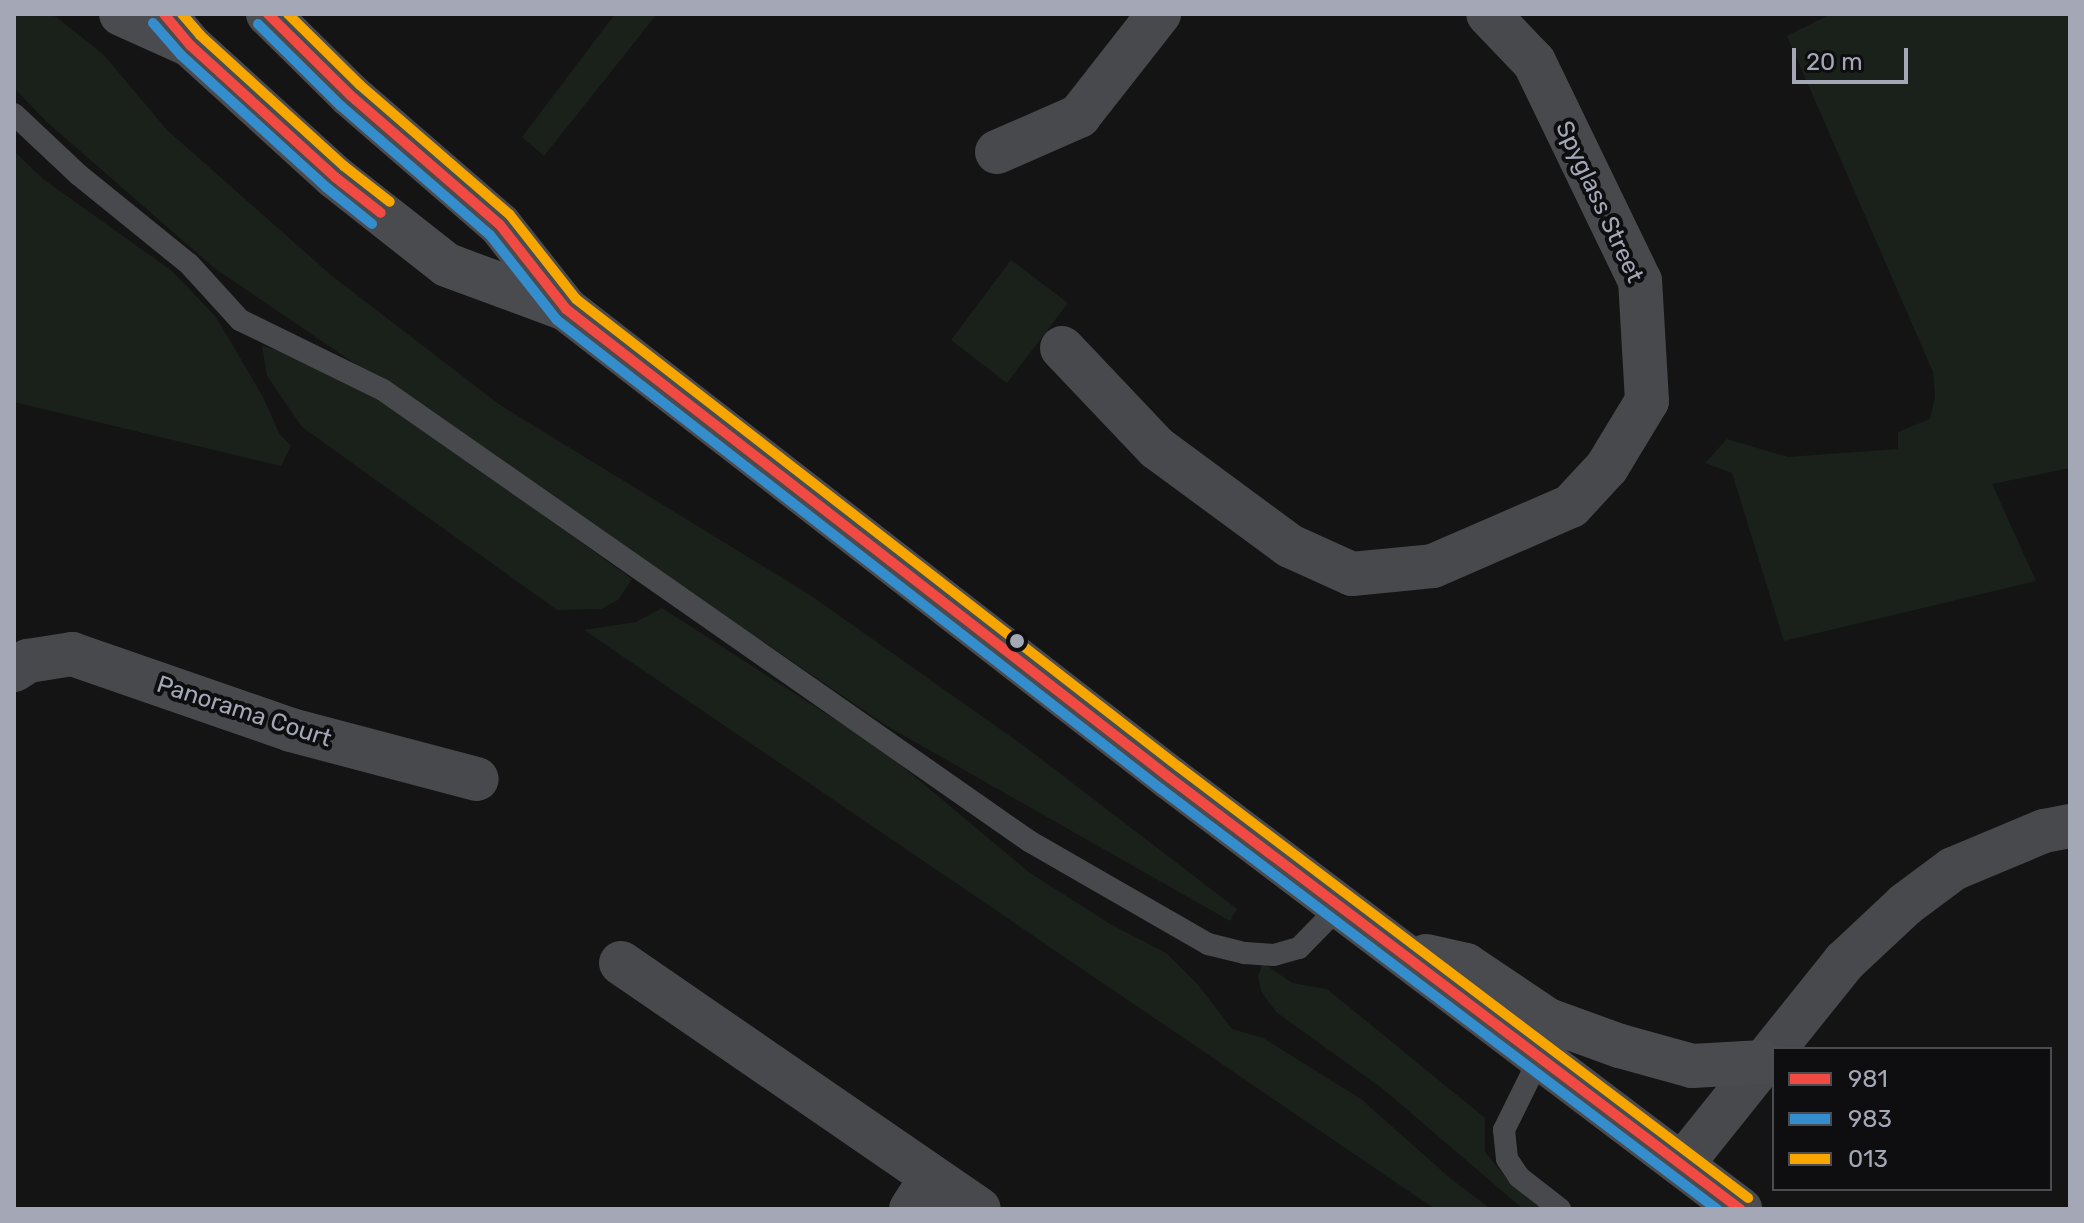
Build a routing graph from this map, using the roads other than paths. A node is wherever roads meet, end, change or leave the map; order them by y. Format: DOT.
graph roads {
  1 [pos="121,14"];
  2 [pos="268,14"];
  3 [pos="1159,14"];
  4 [pos="1488,14"];
  5 [pos="177,30"];
  6 [pos="14,114"];
  7 [pos="997,152"];
  8 [pos="566,309"];
  9 [pos="1062,348"];
  10 [pos="14,670"];
  11 [pos="477,779"];
  12 [pos="2070,826"];
  13 [pos="1339,907"];
  14 [pos="1396,950"];
  15 [pos="621,963"];
  16 [pos="1775,1047"];
  17 [pos="1772,1051"];
  18 [pos="1540,1057"];
  19 [pos="1763,1062"];
  20 [pos="1683,1163"];
  21 [pos="922,1193"];
  22 [pos="979,1209"];
  23 [pos="1560,1209"];
  24 [pos="1740,1209"];
  1 -- 5 [label="main road"];
  2 -- 8 [label="main road"];
  3 -- 7 [label="street"];
  4 -- 9 [label="street, Spyglass Street"];
  5 -- 8 [label="main road"];
  6 -- 13 [label="lane"];
  8 -- 13 [label="main road"];
  10 -- 11 [label="street, Panorama Court"];
  12 -- 16 [label="street"];
  13 -- 14 [label="main road"];
  14 -- 18 [label="main road"];
  14 -- 19 [label="main road"];
  15 -- 21 [label="street"];
  17 -- 19 [label="street"];
  18 -- 20 [label="main road"];
  18 -- 23 [label="lane"];
  19 -- 20 [label="street"];
  20 -- 24 [label="main road"];
  21 -- 22 [label="street"];
}
